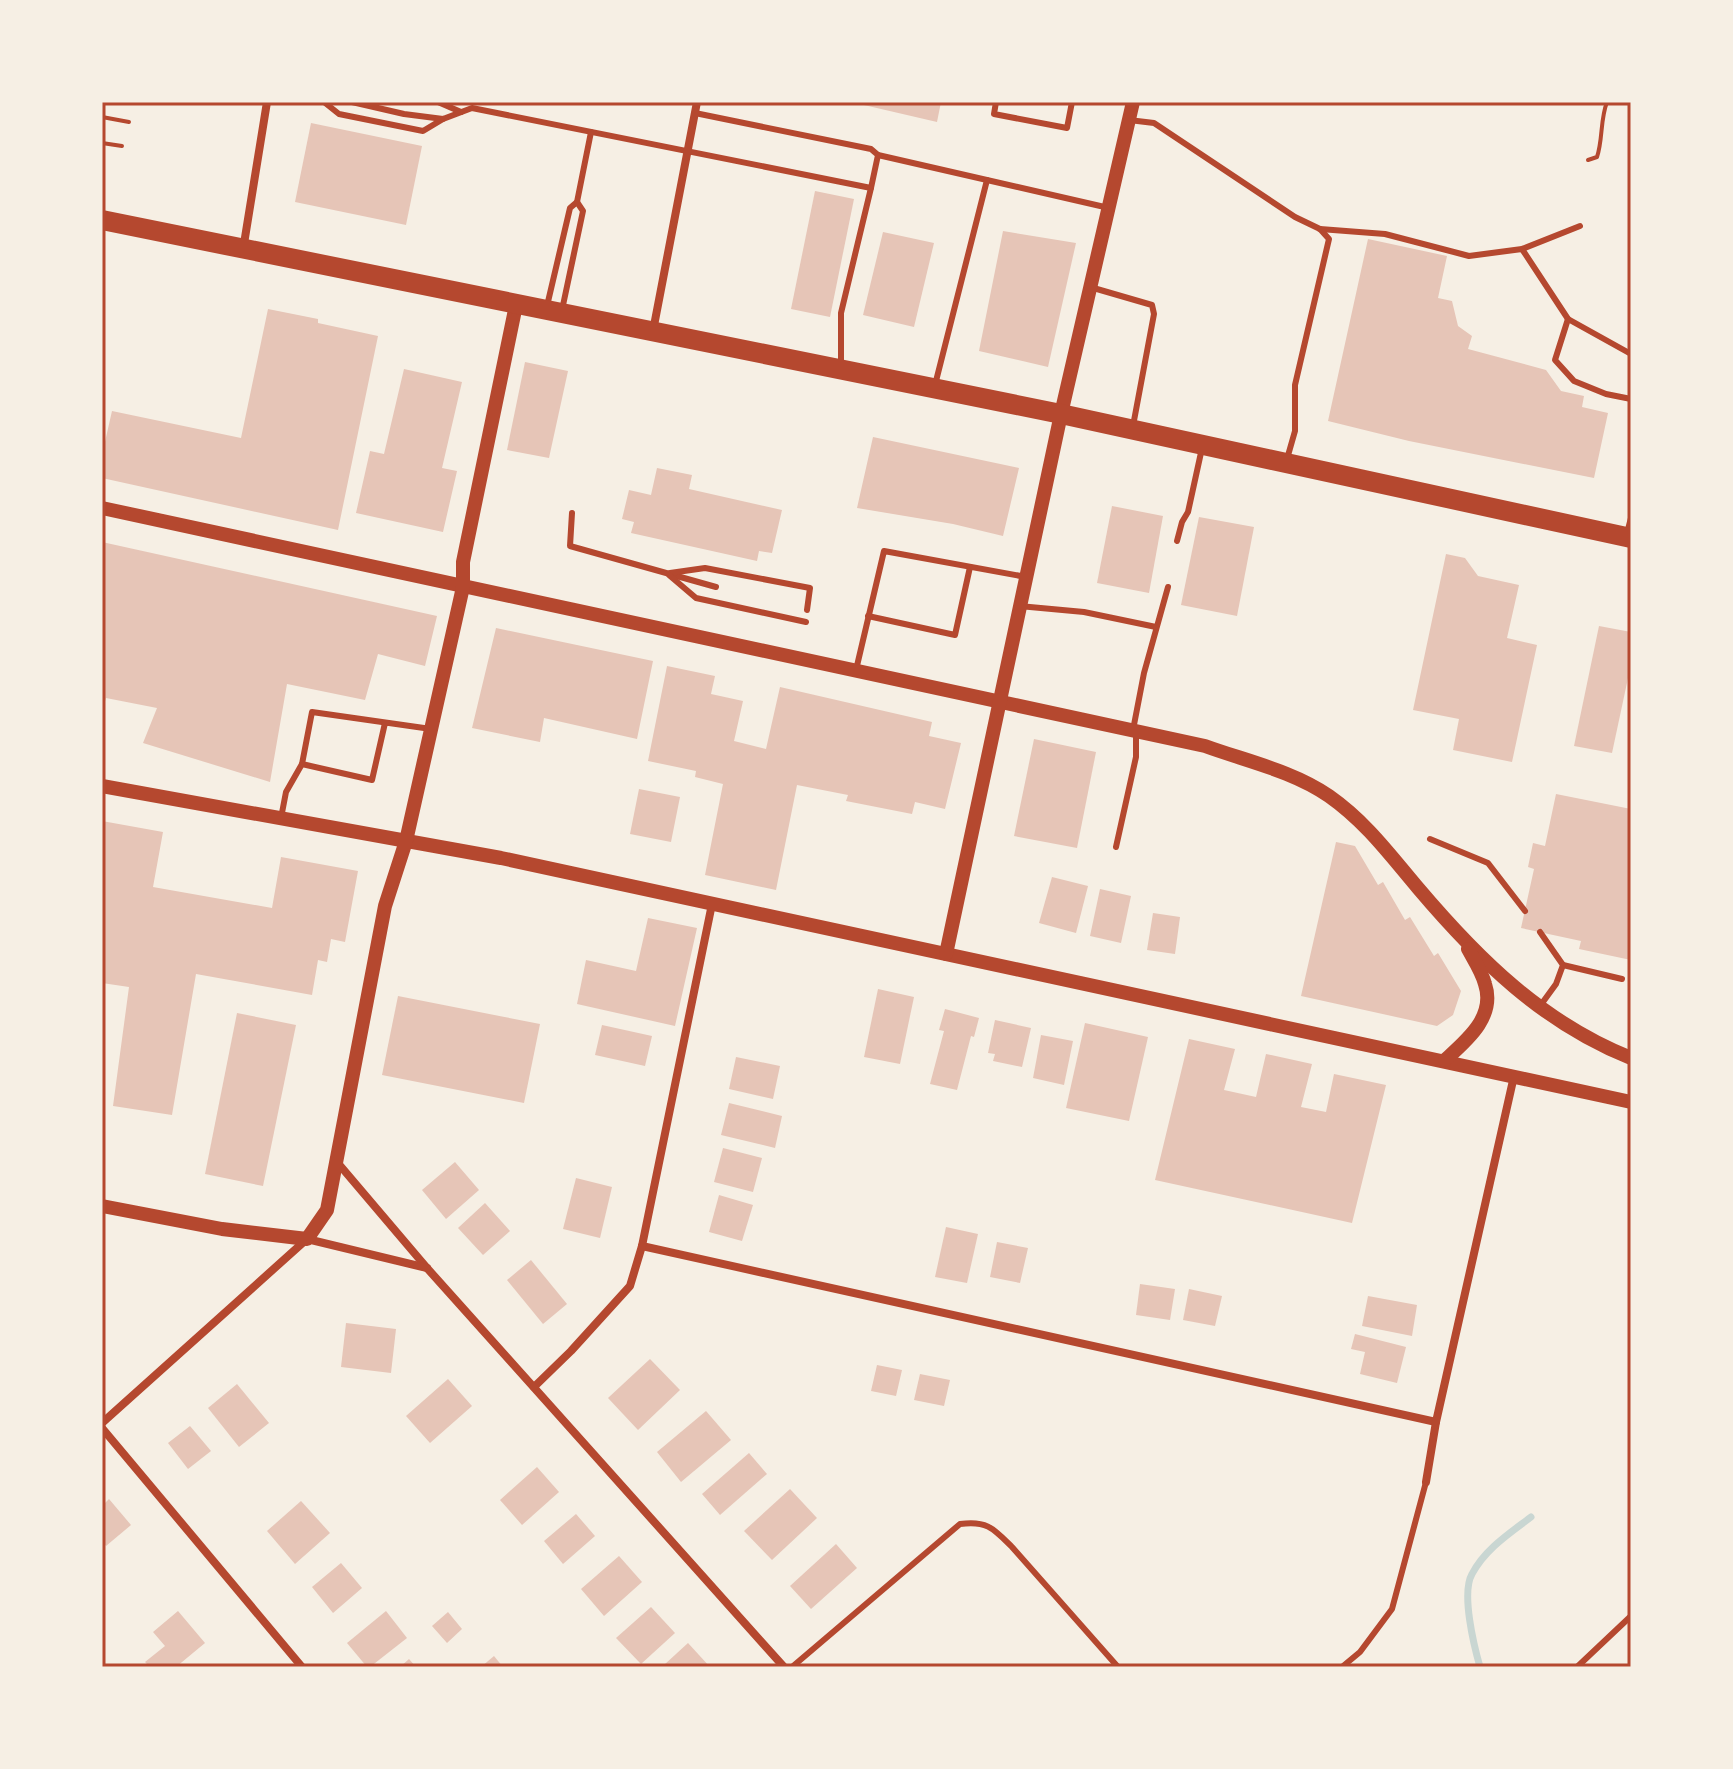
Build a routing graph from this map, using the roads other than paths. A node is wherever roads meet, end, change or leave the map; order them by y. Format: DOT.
graph roads {
  1 [pos="267,102"];
  2 [pos="324,102"];
  3 [pos="352,102"];
  4 [pos="438,102"];
  5 [pos="697,102"];
  6 [pos="996,102"];
  7 [pos="1072,102"];
  8 [pos="1133,102"];
  9 [pos="470,105"];
  10 [pos="461,112"];
  11 [pos="695,113"];
  12 [pos="443,119"];
  13 [pos="1129,120"];
  14 [pos="591,132"];
  15 [pos="687,153"];
  16 [pos="878,155"];
  17 [pos="987,180"];
  18 [pos="871,188"];
  19 [pos="577,202"];
  20 [pos="1109,208"];
  21 [pos="102,220"];
  22 [pos="1580,226"];
  23 [pos="1320,229"];
  24 [pos="1522,249"];
  25 [pos="243,250"];
  26 [pos="1090,287"];
  27 [pos="516,305"];
  28 [pos="554,312"];
  29 [pos="1568,319"];
  30 [pos="653,332"];
  31 [pos="1631,354"];
  32 [pos="841,370"];
  33 [pos="934,389"];
  34 [pos="1631,399"];
  35 [pos="1061,414"];
  36 [pos="1132,430"];
  37 [pos="1203,445"];
  38 [pos="1286,463"];
  39 [pos="102,508"];
  40 [pos="572,513"];
  41 [pos="1629,531"];
  42 [pos="1177,541"];
  43 [pos="970,567"];
  44 [pos="667,573"];
  45 [pos="1026,577"];
  46 [pos="463,587"];
  47 [pos="716,587"];
  48 [pos="1168,587"];
  49 [pos="1019,606"];
  50 [pos="807,610"];
  51 [pos="868,616"];
  52 [pos="806,622"];
  53 [pos="1156,627"];
  54 [pos="856,670"];
  55 [pos="999,701"];
  56 [pos="385,723"];
  57 [pos="431,729"];
  58 [pos="1134,731"];
  59 [pos="302,764"];
  60 [pos="102,786"];
  61 [pos="281,818"];
  62 [pos="1430,839"];
  63 [pos="406,841"];
  64 [pos="1116,847"];
  65 [pos="712,904"];
  66 [pos="1525,911"];
  67 [pos="1540,932"];
  68 [pos="1460,933"];
  69 [pos="946,954"];
  70 [pos="1563,965"];
  71 [pos="1622,979"];
  72 [pos="1539,1007"];
  73 [pos="1631,1058"];
  74 [pos="1445,1060"];
  75 [pos="1514,1076"];
  76 [pos="1631,1102"];
  77 [pos="337,1162"];
  78 [pos="102,1206"];
  79 [pos="307,1239"];
  80 [pos="642,1246"];
  81 [pos="427,1268"];
  82 [pos="534,1387"];
  83 [pos="1436,1422"];
  84 [pos="102,1426"];
  85 [pos="1426,1482"];
  86 [pos="1631,1616"];
  87 [pos="302,1667"];
  88 [pos="784,1667"];
  89 [pos="792,1667"];
  90 [pos="1118,1667"];
  91 [pos="1342,1667"];
  92 [pos="1577,1667"];
  1 -- 25 [label="street"];
  2 -- 12 [label="lane"];
  3 -- 12 [label="lane"];
  4 -- 10 [label="lane"];
  5 -- 11 [label="street"];
  6 -- 7 [label="lane"];
  8 -- 13 [label="street"];
  9 -- 10 [label="lane"];
  9 -- 14 [label="lane"];
  10 -- 12 [label="lane"];
  11 -- 15 [label="street"];
  11 -- 16 [label="lane"];
  13 -- 20 [label="street"];
  13 -- 23 [label="lane"];
  14 -- 15 [label="lane"];
  14 -- 19 [label="lane"];
  15 -- 18 [label="lane"];
  15 -- 30 [label="street"];
  16 -- 17 [label="lane"];
  16 -- 18 [label="lane"];
  17 -- 20 [label="lane"];
  17 -- 33 [label="lane"];
  18 -- 32 [label="lane"];
  19 -- 28 [label="lane"];
  19 -- 28 [label="lane"];
  20 -- 26 [label="street"];
  21 -- 25 [label="main road"];
  22 -- 24 [label="lane"];
  23 -- 24 [label="lane"];
  23 -- 38 [label="lane"];
  24 -- 29 [label="lane"];
  25 -- 27 [label="main road"];
  26 -- 35 [label="street"];
  26 -- 36 [label="lane"];
  27 -- 28 [label="main road"];
  27 -- 46 [label="street"];
  28 -- 30 [label="main road"];
  29 -- 31 [label="lane"];
  29 -- 34 [label="lane"];
  30 -- 32 [label="main road"];
  32 -- 33 [label="main road"];
  33 -- 35 [label="main road"];
  35 -- 36 [label="main road"];
  35 -- 45 [label="street"];
  36 -- 37 [label="main road"];
  37 -- 38 [label="main road"];
  37 -- 42 [label="lane"];
  38 -- 41 [label="main road"];
  39 -- 46 [label="street"];
  40 -- 44 [label="lane"];
  43 -- 45 [label="lane"];
  43 -- 51 [label="lane"];
  43 -- 51 [label="lane"];
  44 -- 47 [label="lane"];
  44 -- 50 [label="lane"];
  44 -- 52 [label="lane"];
  45 -- 49 [label="street"];
  46 -- 54 [label="street"];
  46 -- 57 [label="street"];
  48 -- 53 [label="lane"];
  49 -- 53 [label="lane"];
  49 -- 55 [label="street"];
  51 -- 54 [label="lane"];
  53 -- 58 [label="lane"];
  54 -- 55 [label="street"];
  55 -- 58 [label="street"];
  55 -- 69 [label="street"];
  56 -- 57 [label="lane"];
  56 -- 59 [label="lane"];
  56 -- 59 [label="lane"];
  57 -- 63 [label="street"];
  58 -- 64 [label="lane"];
  58 -- 68 [label="street"];
  59 -- 61 [label="lane"];
  60 -- 61 [label="street"];
  61 -- 63 [label="street"];
  62 -- 66 [label="lane"];
  63 -- 65 [label="street"];
  63 -- 77 [label="street"];
  65 -- 69 [label="street"];
  65 -- 80 [label="street"];
  67 -- 70 [label="lane"];
  68 -- 72 [label="street"];
  68 -- 74 [label="street"];
  69 -- 74 [label="street"];
  70 -- 71 [label="lane"];
  70 -- 72 [label="lane"];
  72 -- 73 [label="street"];
  74 -- 75 [label="street"];
  75 -- 76 [label="street"];
  75 -- 83 [label="street"];
  77 -- 79 [label="street"];
  77 -- 81 [label="street"];
  78 -- 79 [label="street"];
  79 -- 81 [label="street"];
  79 -- 84 [label="street"];
  80 -- 82 [label="street"];
  80 -- 83 [label="street"];
  81 -- 82 [label="street"];
  82 -- 88 [label="street"];
  83 -- 85 [label="street"];
  84 -- 87 [label="street"];
  85 -- 91 [label="lane"];
  86 -- 92 [label="lane"];
  89 -- 90 [label="lane"];
}
